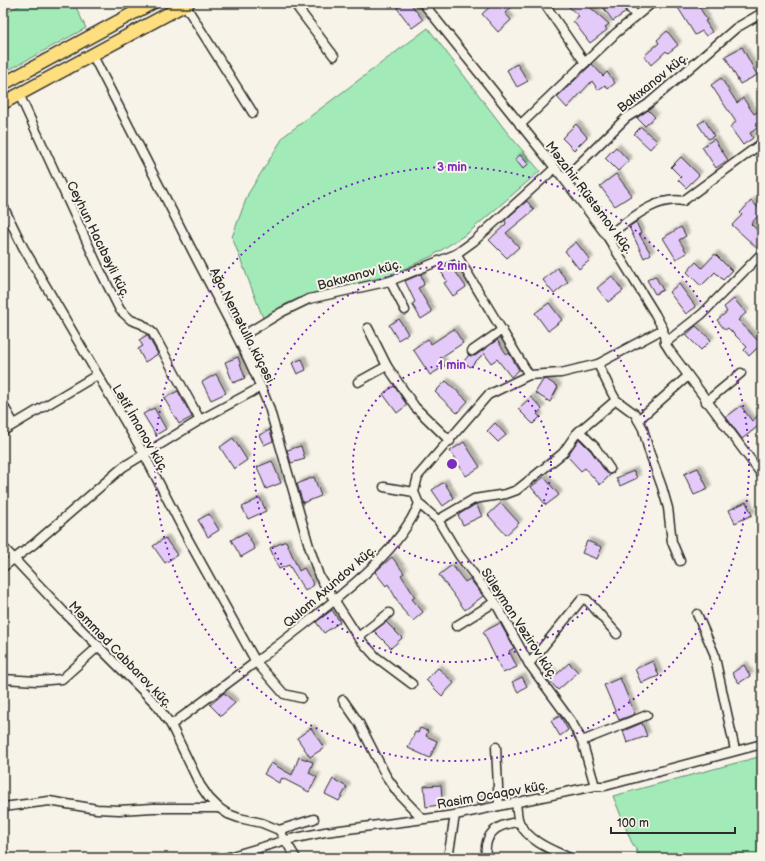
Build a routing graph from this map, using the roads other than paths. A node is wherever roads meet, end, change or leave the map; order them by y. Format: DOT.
graph roads {
  1 [pos="152,3"];
  2 [pos="294,3"];
  3 [pos="422,3"];
  4 [pos="544,3"];
  5 [pos="626,3"];
  6 [pos="652,3"];
  7 [pos="186,4"];
  8 [pos="762,13"];
  9 [pos="636,16"];
  10 [pos="97,33"];
  11 [pos="105,48"];
  12 [pos="92,54"];
  13 [pos="334,56"];
  14 [pos="585,63"];
  15 [pos="3,84"];
  16 [pos="19,94"];
  17 [pos="3,103"];
  18 [pos="253,113"];
  19 [pos="520,125"];
  20 [pos="762,143"];
  21 [pos="555,168"];
  22 [pos="564,179"];
  23 [pos="3,206"];
  24 [pos="607,236"];
  25 [pos="762,253"];
  26 [pos="456,254"];
  27 [pos="390,281"];
  28 [pos="405,310"];
  29 [pos="368,328"];
  30 [pos="663,329"];
  31 [pos="502,330"];
  32 [pos="239,338"];
  33 [pos="665,343"];
  34 [pos="472,351"];
  35 [pos="598,364"];
  36 [pos="387,366"];
  37 [pos="741,373"];
  38 [pos="98,375"];
  39 [pos="529,375"];
  40 [pos="688,376"];
  41 [pos="358,382"];
  42 [pos="261,387"];
  43 [pos="616,400"];
  44 [pos="706,402"];
  45 [pos="3,405"];
  46 [pos="200,420"];
  47 [pos="638,420"];
  48 [pos="14,424"];
  49 [pos="579,431"];
  50 [pos="3,432"];
  51 [pos="450,441"];
  52 [pos="144,454"];
  53 [pos="610,469"];
  54 [pos="762,475"];
  55 [pos="384,487"];
  56 [pos="414,492"];
  57 [pos="419,504"];
  58 [pos="438,520"];
  59 [pos="3,547"];
  60 [pos="14,559"];
  61 [pos="680,561"];
  62 [pos="3,567"];
  63 [pos="334,600"];
  64 [pos="495,602"];
  65 [pos="389,613"];
  66 [pos="697,614"];
  67 [pos="456,626"];
  68 [pos="617,634"];
  69 [pos="358,637"];
  70 [pos="99,646"];
  71 [pos="256,662"];
  72 [pos="529,664"];
  73 [pos="3,679"];
  74 [pos="412,684"];
  75 [pos="301,698"];
  76 [pos="342,700"];
  77 [pos="647,715"];
  78 [pos="171,725"];
  79 [pos="582,741"];
  80 [pos="762,744"];
  81 [pos="496,747"];
  82 [pos="735,750"];
  83 [pos="595,786"];
  84 [pos="516,803"];
  85 [pos="499,806"];
  86 [pos="3,807"];
  87 [pos="219,808"];
  88 [pos="455,815"];
  89 [pos="422,818"];
  90 [pos="314,819"];
  91 [pos="519,822"];
  92 [pos="279,830"];
  93 [pos="286,840"];
  94 [pos="225,858"];
  95 [pos="296,858"];
  96 [pos="448,858"];
  97 [pos="486,858"];
  98 [pos="570,858"];
  1 -- 10 [label="highway"];
  2 -- 13 [label="street"];
  3 -- 19 [label="street, Məzahir Rüstəmov küç."];
  4 -- 14 [label="street"];
  5 -- 9 [label="street"];
  6 -- 9 [label="street"];
  7 -- 11 [label="highway"];
  7 -- 18 [label="street"];
  8 -- 22 [label="street, Bakıxanov küç."];
  9 -- 14 [label="street"];
  10 -- 11 [label="highway"];
  10 -- 15 [label="highway"];
  11 -- 12 [label="highway"];
  12 -- 16 [label="highway"];
  12 -- 32 [label="street, Ağa Nemətulla küçəsi"];
  14 -- 19 [label="street"];
  16 -- 17 [label="highway"];
  16 -- 46 [label="street, Ceyhun Hacıbəyli küç."];
  19 -- 21 [label="street, Məzahir Rüstəmov küç."];
  20 -- 24 [label="street"];
  21 -- 22 [label="street, Məzahir Rüstəmov küç."];
  21 -- 26 [label="street, Bakıxanov küç."];
  22 -- 24 [label="street, Məzahir Rüstəmov küç."];
  23 -- 38 [label="street, Lətif İmanov küç."];
  24 -- 30 [label="street, Məzahir Rüstəmov küç."];
  25 -- 33 [label="street"];
  26 -- 27 [label="street, Bakıxanov küç."];
  26 -- 31 [label="street"];
  27 -- 28 [label="street"];
  27 -- 32 [label="street, Bakıxanov küç."];
  29 -- 36 [label="street"];
  30 -- 33 [label="street, Məzahir Rüstəmov küç."];
  30 -- 35 [label="street"];
  31 -- 34 [label="street"];
  31 -- 39 [label="street"];
  32 -- 42 [label="street, Ağa Nemətulla küçəsi"];
  33 -- 40 [label="street, Məzahir Rüstəmov küç."];
  35 -- 39 [label="street"];
  35 -- 43 [label="street"];
  36 -- 41 [label="street"];
  36 -- 51 [label="street"];
  37 -- 44 [label="street"];
  38 -- 48 [label="street"];
  38 -- 52 [label="street, Lətif İmanov küç."];
  39 -- 51 [label="street"];
  40 -- 44 [label="street, Məzahir Rüstəmov küç."];
  40 -- 47 [label="street"];
  42 -- 46 [label="street"];
  42 -- 63 [label="street, Ağa Nemətulla küçəsi"];
  43 -- 47 [label="street"];
  43 -- 49 [label="street"];
  44 -- 54 [label="street, Məzahir Rüstəmov küç."];
  45 -- 48 [label="street"];
  46 -- 52 [label="street"];
  47 -- 61 [label="street"];
  48 -- 50 [label="street"];
  49 -- 53 [label="street"];
  49 -- 58 [label="street"];
  51 -- 56 [label="street"];
  52 -- 60 [label="street"];
  52 -- 71 [label="street, Lətif İmanov küç."];
  55 -- 56 [label="street"];
  56 -- 57 [label="street"];
  57 -- 58 [label="street, Süleyman Vəzirov küç."];
  57 -- 63 [label="street, Qulam Axundov küç."];
  58 -- 64 [label="street, Süleyman Vəzirov küç."];
  59 -- 60 [label="street, Məmməd Cabbarov küç."];
  60 -- 62 [label="street"];
  60 -- 70 [label="street, Məmməd Cabbarov küç."];
  63 -- 69 [label="street, Ağa Nemətulla küçəsi"];
  63 -- 71 [label="street, Qulam Axundov küç."];
  64 -- 67 [label="street"];
  64 -- 72 [label="street, Süleyman Vəzirov küç."];
  65 -- 69 [label="street"];
  66 -- 82 [label="street"];
  68 -- 72 [label="street"];
  69 -- 74 [label="street, Ağa Nemətulla küçəsi"];
  70 -- 73 [label="street"];
  70 -- 78 [label="street, Məmməd Cabbarov küç."];
  71 -- 75 [label="street, Lətif İmanov küç."];
  71 -- 78 [label="street, Qulam Axundov küç."];
  72 -- 79 [label="street, Süleyman Vəzirov küç."];
  76 -- 89 [label="street"];
  77 -- 79 [label="street"];
  78 -- 87 [label="street, Məmməd Cabbarov küç."];
  79 -- 83 [label="street, Süleyman Vəzirov küç."];
  80 -- 82 [label="street, Rasim Ocaqov küç."];
  81 -- 85 [label="street"];
  82 -- 83 [label="street, Rasim Ocaqov küç."];
  83 -- 84 [label="street, Rasim Ocaqov küç."];
  84 -- 85 [label="street, Rasim Ocaqov küç."];
  84 -- 91 [label="street"];
  85 -- 88 [label="street, Rasim Ocaqov küç."];
  86 -- 87 [label="street"];
  87 -- 92 [label="street, Məmməd Cabbarov küç."];
  88 -- 89 [label="street, Rasim Ocaqov küç."];
  88 -- 96 [label="street"];
  89 -- 93 [label="street, Rasim Ocaqov küç."];
  90 -- 92 [label="street"];
  91 -- 97 [label="street"];
  91 -- 98 [label="street"];
  92 -- 93 [label="street"];
  93 -- 94 [label="street, Rasim Ocaqov küç."];
  93 -- 95 [label="street"];
}
